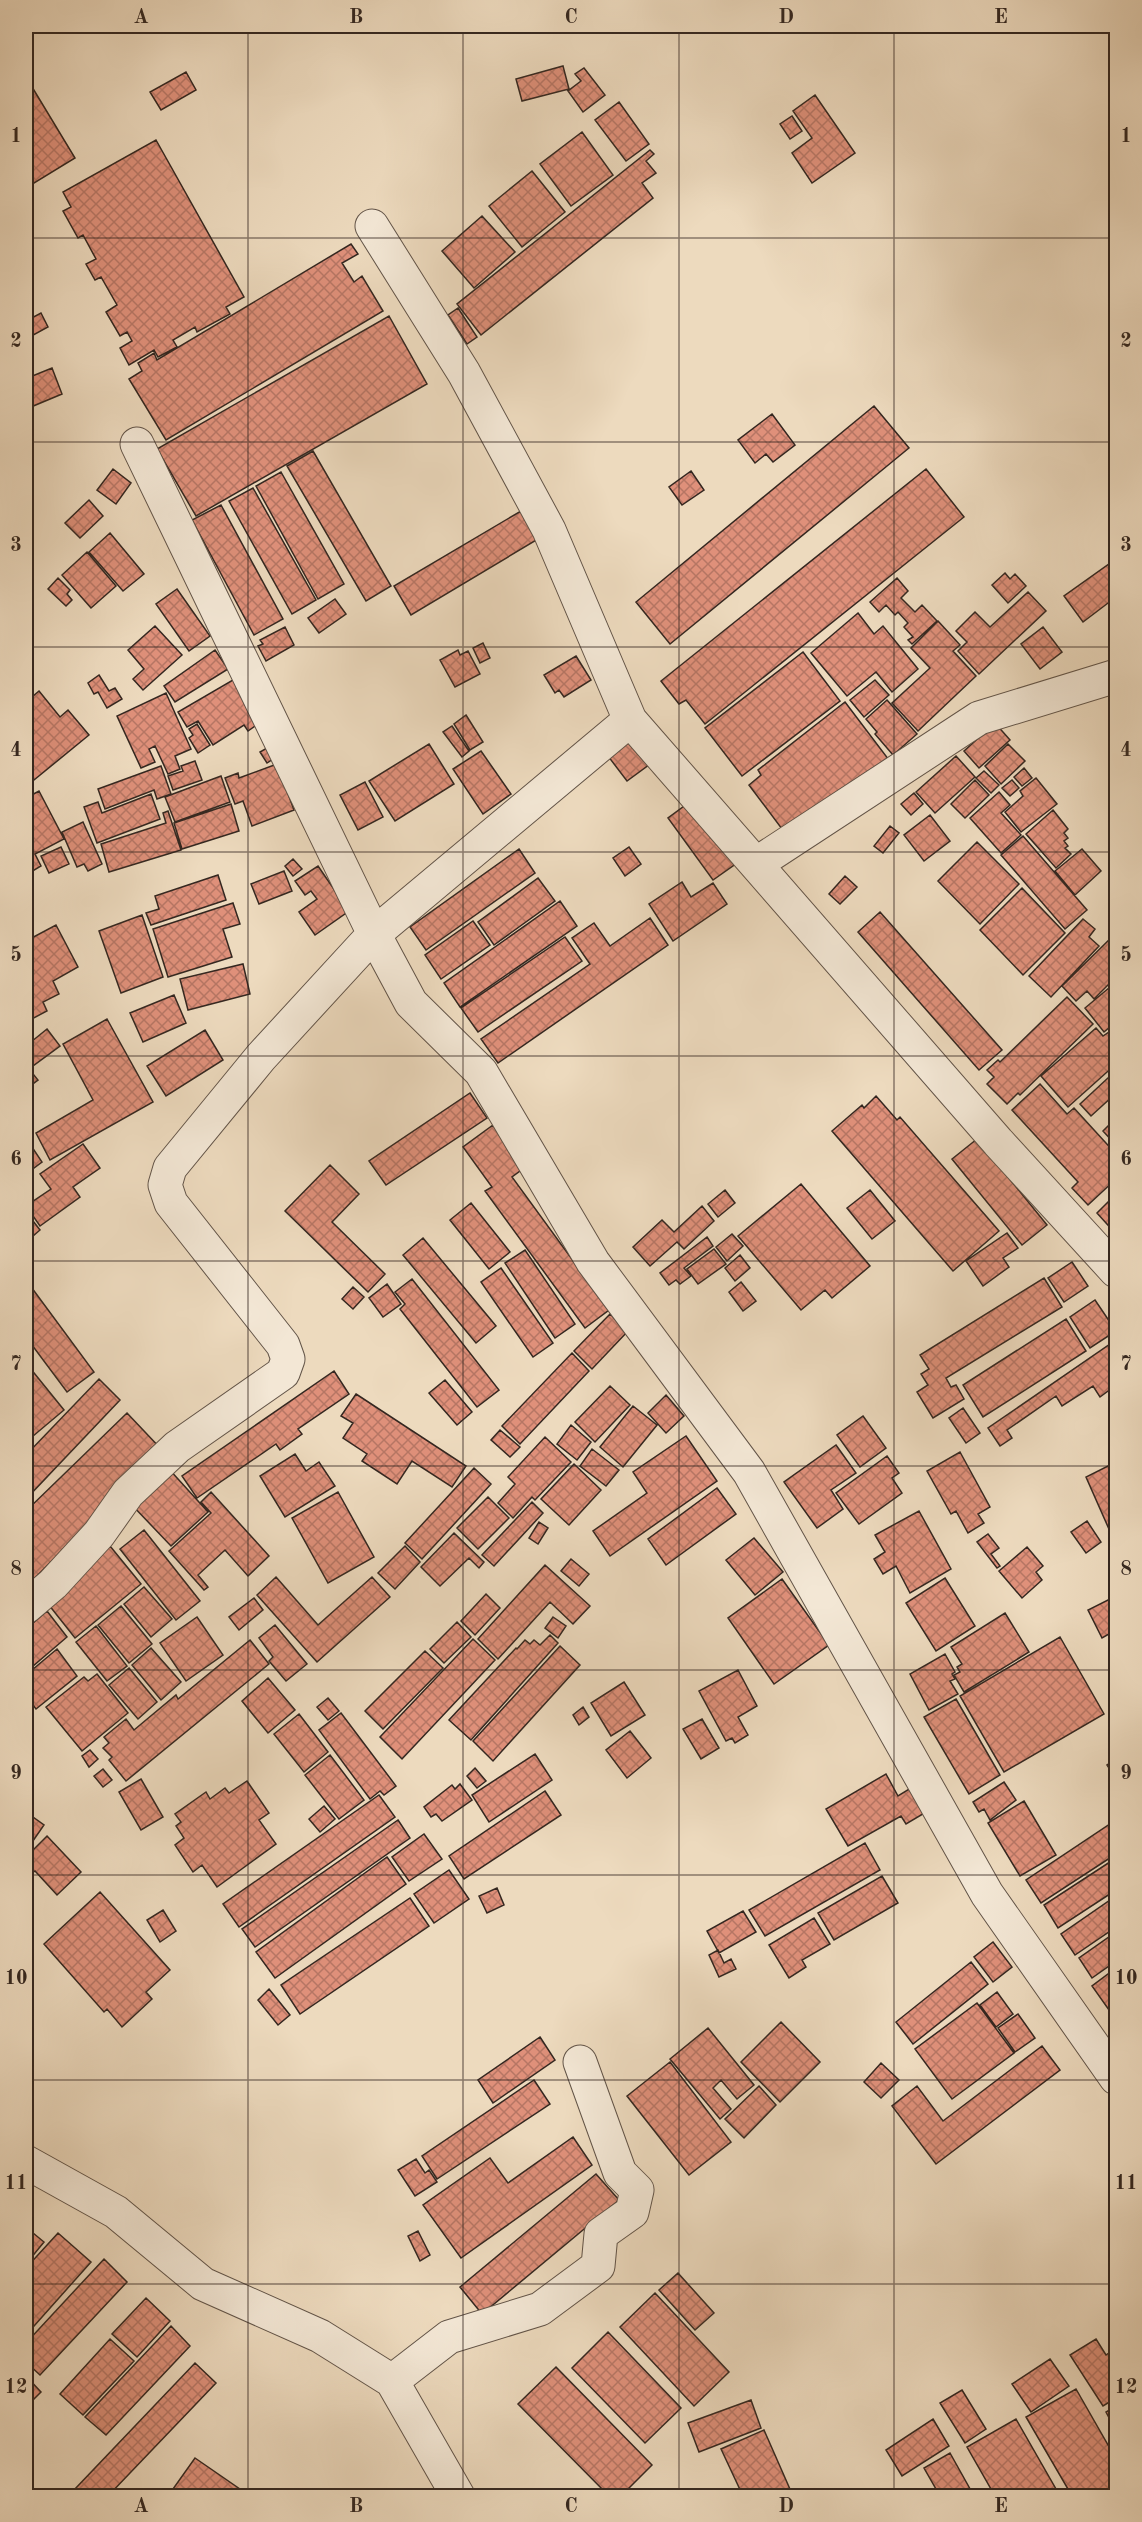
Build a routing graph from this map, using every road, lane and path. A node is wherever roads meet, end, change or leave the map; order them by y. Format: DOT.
graph roads {
  1 [pos="372,226"];
  2 [pos="137,444"];
  3 [pos="1116,676"];
  4 [pos="630,720"];
  5 [pos="756,864"];
  6 [pos="374,934"];
  7 [pos="1116,1271"];
  8 [pos="26,1607"];
  9 [pos="580,2062"];
  10 [pos="1116,2078"];
  11 [pos="26,2162"];
  12 [pos="392,2381"];
  13 [pos="458,2496"];
  1 -- 4 [label="street"];
  2 -- 6 [label="street"];
  3 -- 5 [label="street"];
  4 -- 5 [label="street"];
  4 -- 6 [label="street"];
  5 -- 7 [label="street"];
  6 -- 8 [label="street"];
  6 -- 10 [label="street"];
  9 -- 12 [label="street"];
  11 -- 12 [label="street"];
  12 -- 13 [label="street"];
}
